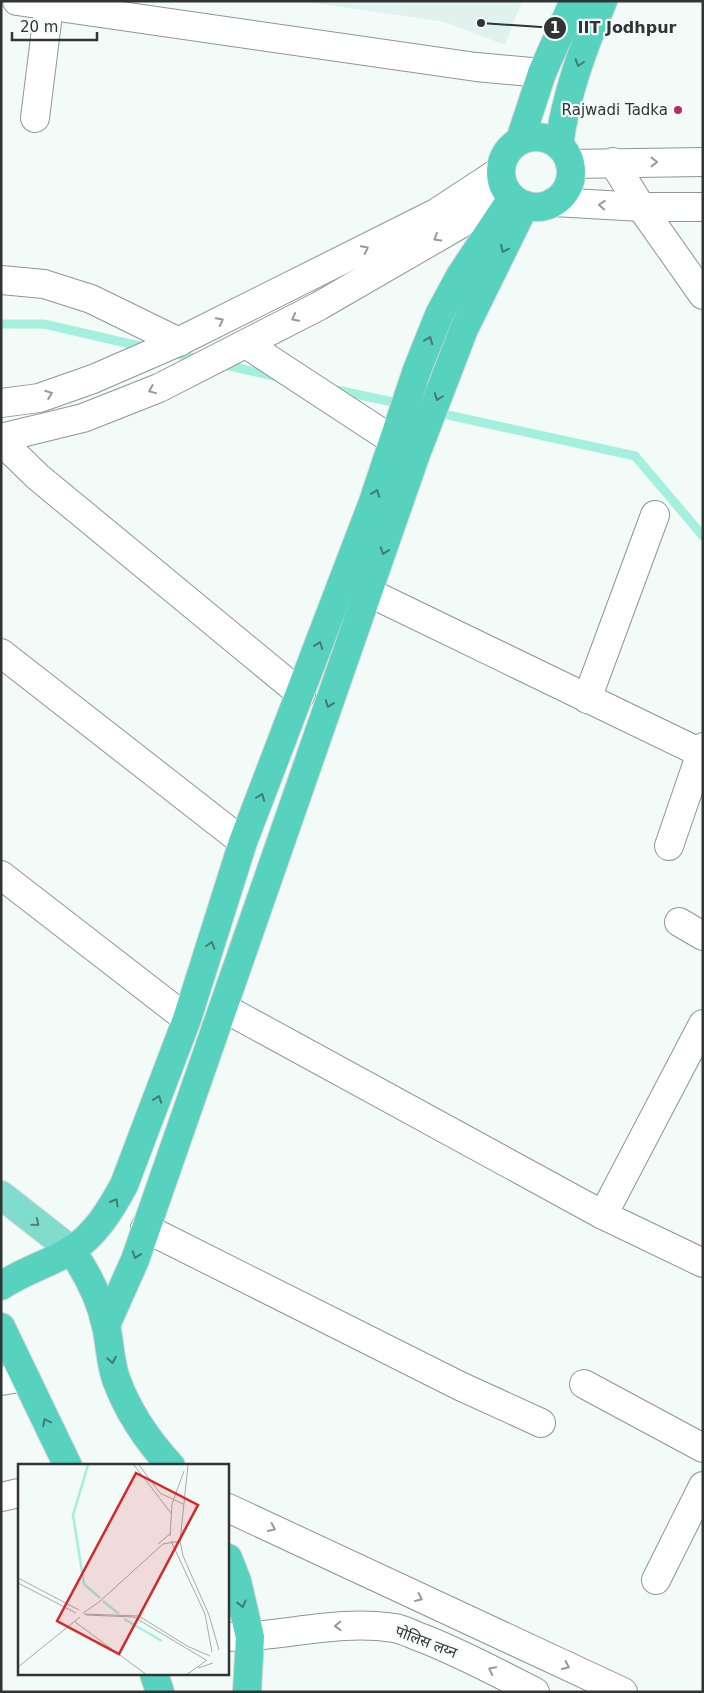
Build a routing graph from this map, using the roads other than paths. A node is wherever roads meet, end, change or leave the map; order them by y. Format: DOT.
graph roads {
  1 [pos="17,1"];
  2 [pos="574,1"];
  3 [pos="603,1"];
  4 [pos="49,6"];
  5 [pos="542,74"];
  6 [pos="35,118"];
  7 [pos="520,140"];
  8 [pos="564,154"];
  9 [pos="613,162"];
  10 [pos="703,162"];
  11 [pos="510,191"];
  12 [pos="554,202"];
  13 [pos="641,207"];
  14 [pos="703,207"];
  15 [pos="1,280"];
  16 [pos="703,295"];
  17 [pos="178,343"];
  18 [pos="236,349"];
  19 [pos="1,403"];
  20 [pos="1,440"];
  21 [pos="394,441"];
  22 [pos="655,515"];
  23 [pos="370,593"];
  24 [pos="1,653"];
  25 [pos="301,694"];
  26 [pos="587,699"];
  27 [pos="702,751"];
  28 [pos="243,842"];
  29 [pos="669,846"];
  30 [pos="1,876"];
  31 [pos="679,922"];
  32 [pos="703,936"];
  33 [pos="224,1008"];
  34 [pos="187,1019"];
  35 [pos="703,1024"];
  36 [pos="1,1195"];
  37 [pos="603,1215"];
  38 [pos="145,1228"];
  39 [pos="71,1250"];
  40 [pos="703,1263"];
  41 [pos="1,1286"];
  42 [pos="106,1324"];
  43 [pos="2,1331"];
  44 [pos="13,1379"];
  45 [pos="584,1384"];
  46 [pos="540,1423"];
  47 [pos="703,1448"];
  48 [pos="67,1464"];
  49 [pos="169,1464"];
  50 [pos="703,1486"];
  51 [pos="18,1492"];
  52 [pos="1,1497"];
  53 [pos="229,1508"];
  54 [pos="229,1561"];
  55 [pos="656,1580"];
  56 [pos="239,1637"];
  57 [pos="155,1676"];
  58 [pos="160,1692"];
  59 [pos="247,1692"];
  60 [pos="535,1692"];
  61 [pos="623,1692"];
  1 -- 4 [label="street"];
  2 -- 5 [label="highway"];
  3 -- 8 [label="highway, one-way"];
  4 -- 5 [label="street"];
  4 -- 6 [label="street"];
  5 -- 7 [label="highway"];
  7 -- 8 [label="highway"];
  7 -- 11 [label="highway"];
  8 -- 9 [label="street"];
  8 -- 12 [label="highway"];
  9 -- 10 [label="street, one-way"];
  9 -- 13 [label="street"];
  11 -- 12 [label="highway"];
  17 -- 11 [label="street, one-way"];
  11 -- 18 [label="street, one-way"];
  21 -- 11 [label="highway, one-way"];
  11 -- 23 [label="highway, one-way"];
  13 -- 12 [label="street, one-way"];
  13 -- 14 [label="street"];
  13 -- 16 [label="street"];
  15 -- 17 [label="street"];
  19 -- 17 [label="street, one-way"];
  18 -- 20 [label="street, one-way"];
  18 -- 21 [label="street"];
  20 -- 25 [label="street"];
  25 -- 21 [label="highway, one-way"];
  22 -- 26 [label="street"];
  23 -- 26 [label="street"];
  23 -- 33 [label="highway, one-way"];
  24 -- 28 [label="street"];
  28 -- 25 [label="highway, one-way"];
  26 -- 27 [label="street"];
  27 -- 29 [label="street"];
  34 -- 28 [label="highway, one-way"];
  30 -- 34 [label="street"];
  31 -- 32 [label="street"];
  33 -- 37 [label="street"];
  33 -- 38 [label="highway"];
  39 -- 34 [label="highway, one-way"];
  35 -- 37 [label="street"];
  36 -- 39 [label="main road, one-way"];
  37 -- 40 [label="street"];
  38 -- 42 [label="highway, one-way"];
  38 -- 46 [label="street"];
  39 -- 41 [label="highway"];
  39 -- 42 [label="highway"];
  42 -- 49 [label="highway, one-way"];
  43 -- 44 [label="highway"];
  48 -- 44 [label="highway, one-way"];
  45 -- 47 [label="street"];
  50 -- 55 [label="street"];
  51 -- 52 [label="street"];
  53 -- 61 [label="street, one-way"];
  54 -- 56 [label="highway, one-way"];
  56 -- 59 [label="highway"];
  60 -- 56 [label="street, पोलिस लय्न, one-way"];
  57 -- 58 [label="highway"];
}
